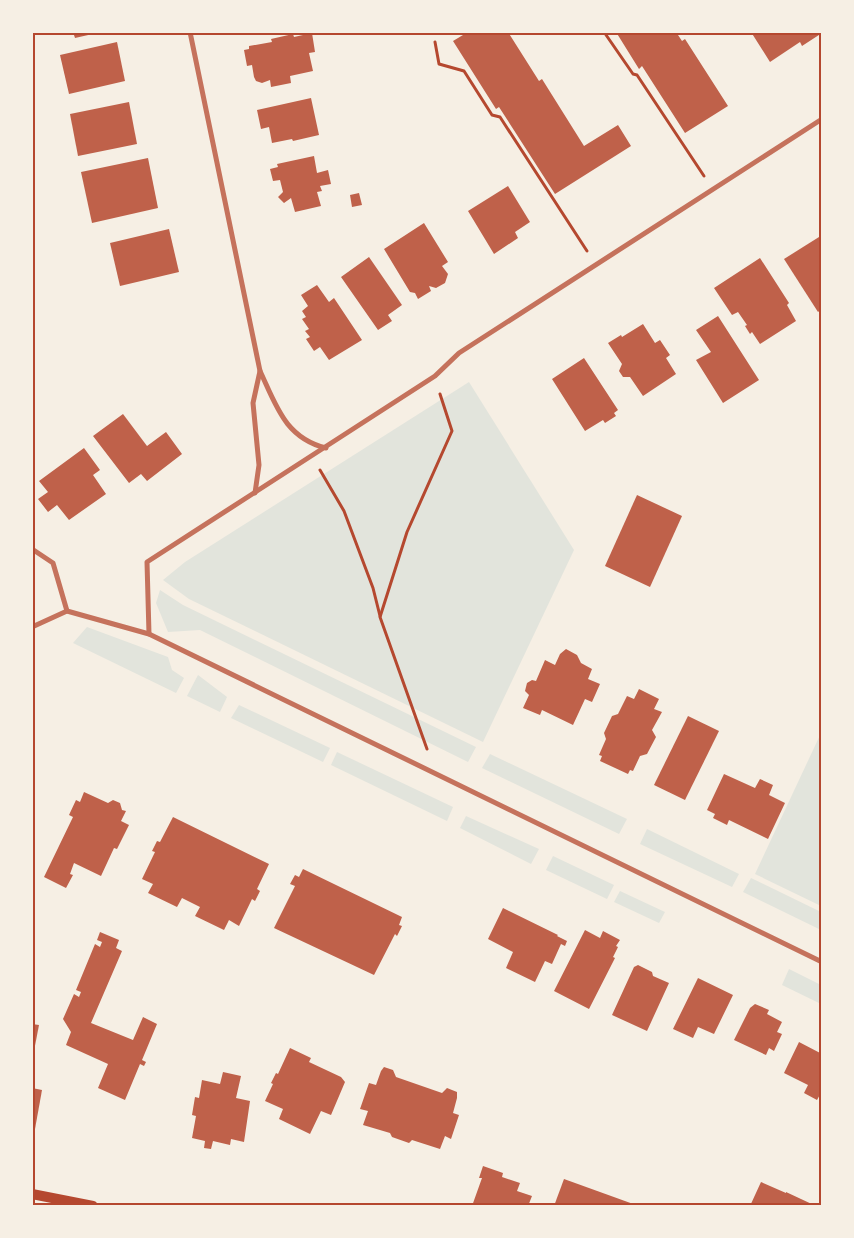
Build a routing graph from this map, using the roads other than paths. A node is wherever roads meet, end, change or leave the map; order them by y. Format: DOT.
graph roads {
  1 [pos="190,32"];
  2 [pos="822,119"];
  3 [pos="260,371"];
  4 [pos="326,448"];
  5 [pos="255,493"];
  6 [pos="32,549"];
  7 [pos="67,611"];
  8 [pos="32,626"];
  9 [pos="149,634"];
  10 [pos="822,962"];
  11 [pos="32,1194"];
  12 [pos="93,1206"];
  1 -- 3 [label="street"];
  2 -- 4 [label="street"];
  3 -- 4 [label="street"];
  3 -- 5 [label="street"];
  4 -- 5 [label="street"];
  5 -- 9 [label="street"];
  6 -- 7 [label="street"];
  7 -- 8 [label="street"];
  7 -- 9 [label="street"];
  9 -- 10 [label="street"];
  11 -- 12 [label="main road"];
}
